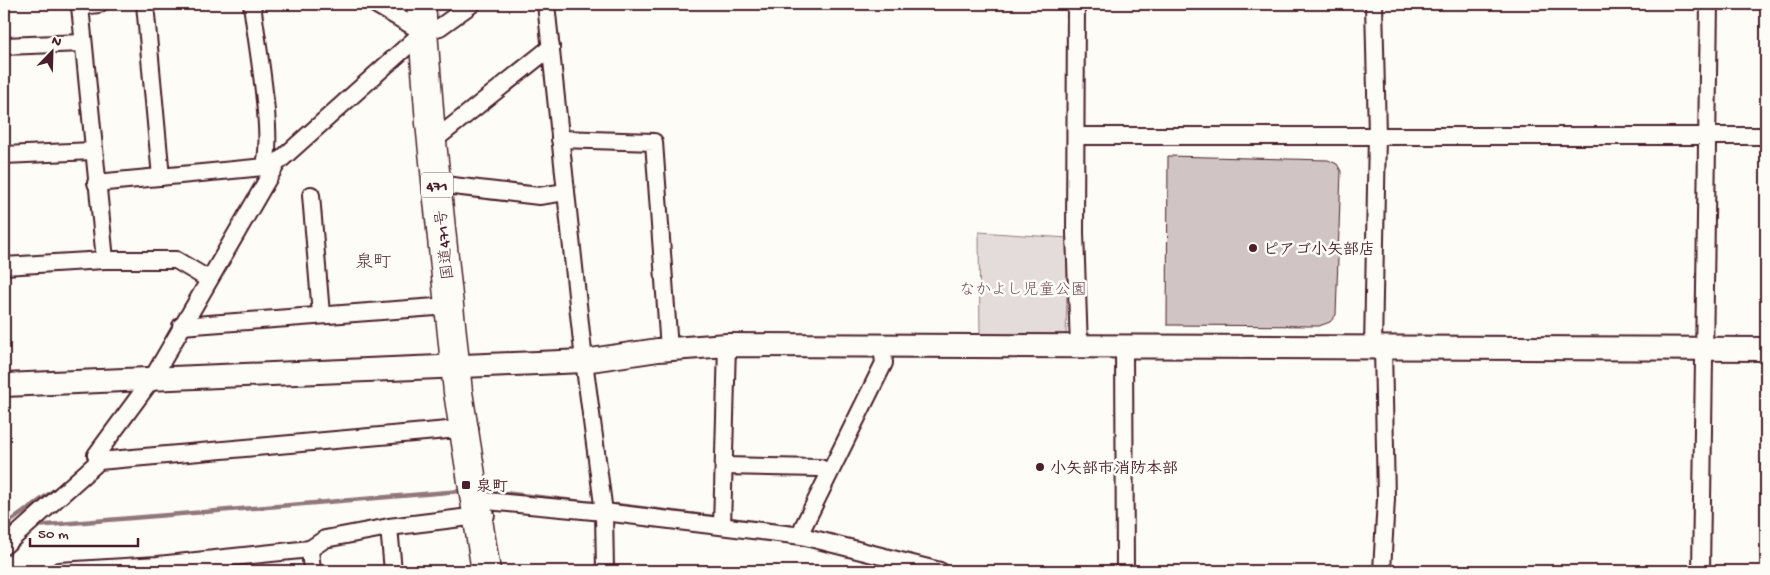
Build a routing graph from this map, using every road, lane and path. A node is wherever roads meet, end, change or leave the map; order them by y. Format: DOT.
graph roads {
  1 [pos="99,4"];
  2 [pos="145,4"];
  3 [pos="252,4"];
  4 [pos="375,4"];
  5 [pos="421,4"];
  6 [pos="472,4"];
  7 [pos="546,4"];
  8 [pos="1076,4"];
  9 [pos="1374,4"];
  10 [pos="1709,4"];
  11 [pos="423,32"];
  12 [pos="82,43"];
  13 [pos="4,46"];
  14 [pos="550,47"];
  15 [pos="1376,135"];
  16 [pos="1077,136"];
  17 [pos="1706,136"];
  18 [pos="1766,136"];
  19 [pos="560,139"];
  20 [pos="432,142"];
  21 [pos="93,151"];
  22 [pos="4,155"];
  23 [pos="161,177"];
  24 [pos="96,183"];
  25 [pos="436,184"];
  26 [pos="566,192"];
  27 [pos="311,195"];
  28 [pos="105,260"];
  29 [pos="4,266"];
  30 [pos="208,279"];
  31 [pos="449,306"];
  32 [pos="321,314"];
  33 [pos="181,326"];
  34 [pos="727,345"];
  35 [pos="882,346"];
  36 [pos="1079,348"];
  37 [pos="1124,348"];
  38 [pos="1378,348"];
  39 [pos="669,349"];
  40 [pos="1704,349"];
  41 [pos="1766,349"];
  42 [pos="584,361"];
  43 [pos="457,367"];
  44 [pos="152,379"];
  45 [pos="4,385"];
  46 [pos="468,428"];
  47 [pos="99,461"];
  48 [pos="724,466"];
  49 [pos="829,472"];
  50 [pos="482,507"];
  51 [pos="604,512"];
  52 [pos="722,526"];
  53 [pos="389,527"];
  54 [pos="802,536"];
  55 [pos="4,546"];
  56 [pos="310,549"];
  57 [pos="158,568"];
  58 [pos="59,571"];
  59 [pos="312,571"];
  60 [pos="393,571"];
  61 [pos="486,571"];
  62 [pos="498,571"];
  63 [pos="605,571"];
  64 [pos="940,571"];
  65 [pos="1125,571"];
  66 [pos="1382,571"];
  67 [pos="1701,571"];
  1 -- 12 [label="street"];
  2 -- 23 [label="street"];
  3 -- 23 [label="street"];
  4 -- 11 [label="street"];
  5 -- 11 [label="highway, 国道471号 / 471"];
  6 -- 11 [label="street"];
  7 -- 14 [label="street"];
  8 -- 16 [label="street"];
  9 -- 15 [label="street"];
  10 -- 17 [label="street"];
  11 -- 20 [label="highway, 国道471号 / 471"];
  11 -- 30 [label="street"];
  12 -- 13 [label="street"];
  12 -- 21 [label="street"];
  14 -- 19 [label="street"];
  14 -- 20 [label="street"];
  15 -- 16 [label="street"];
  15 -- 17 [label="street"];
  15 -- 38 [label="street"];
  16 -- 36 [label="street"];
  17 -- 18 [label="street"];
  17 -- 40 [label="street"];
  19 -- 26 [label="street"];
  19 -- 39 [label="street"];
  20 -- 25 [label="highway, 国道471号 / 471"];
  21 -- 22 [label="street"];
  21 -- 24 [label="street"];
  23 -- 24 [label="street"];
  24 -- 28 [label="street"];
  25 -- 26 [label="street"];
  25 -- 31 [label="highway, 国道471号 / 471"];
  26 -- 42 [label="street"];
  27 -- 32 [label="street"];
  28 -- 29 [label="street"];
  28 -- 30 [label="street"];
  30 -- 33 [label="street"];
  31 -- 32 [label="street"];
  31 -- 43 [label="highway, 国道471号 / 471"];
  32 -- 33 [label="street"];
  33 -- 44 [label="street"];
  34 -- 35 [label="street"];
  34 -- 39 [label="street"];
  34 -- 48 [label="street"];
  35 -- 36 [label="street"];
  35 -- 49 [label="street"];
  36 -- 37 [label="street"];
  37 -- 38 [label="street"];
  37 -- 65 [label="street"];
  38 -- 40 [label="street"];
  38 -- 66 [label="street"];
  39 -- 42 [label="street"];
  40 -- 41 [label="street"];
  40 -- 67 [label="street"];
  42 -- 43 [label="street"];
  42 -- 51 [label="street"];
  43 -- 44 [label="street"];
  43 -- 46 [label="highway, 国道471号 / 471"];
  44 -- 45 [label="street"];
  44 -- 47 [label="street"];
  46 -- 47 [label="street"];
  46 -- 50 [label="highway, 国道471号 / 471"];
  47 -- 55 [label="street"];
  48 -- 49 [label="street"];
  48 -- 52 [label="street"];
  49 -- 54 [label="street"];
  50 -- 51 [label="street"];
  50 -- 53 [label="street"];
  50 -- 61 [label="highway, 国道471号 / 471"];
  50 -- 62 [label="highway, 国道471号 / 471"];
  51 -- 52 [label="street"];
  51 -- 63 [label="street"];
  52 -- 54 [label="street"];
  53 -- 56 [label="street"];
  53 -- 60 [label="street"];
  54 -- 64 [label="street"];
  56 -- 57 [label="street"];
  56 -- 59 [label="street"];
  57 -- 58 [label="street"];
}
